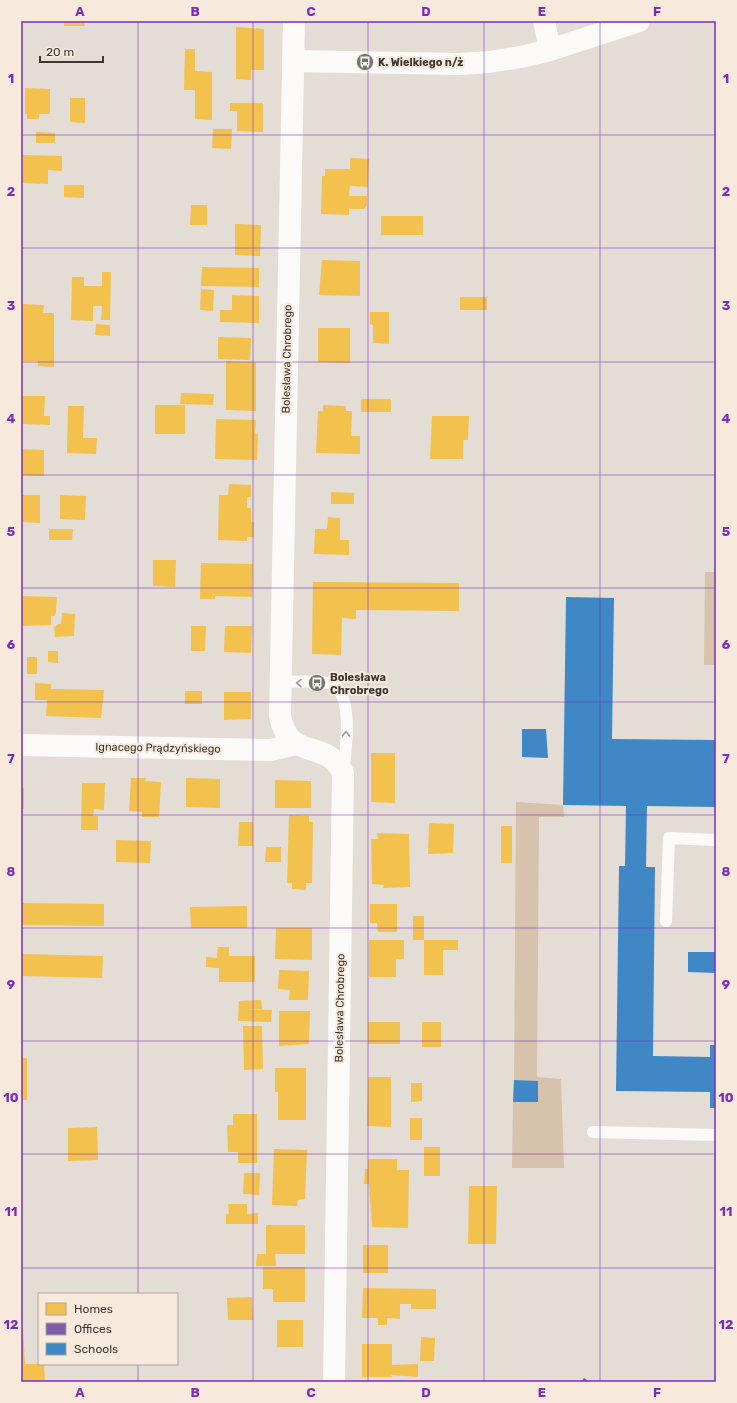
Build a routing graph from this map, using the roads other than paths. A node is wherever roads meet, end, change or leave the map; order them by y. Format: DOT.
graph roads {
  1 [pos="294,21"];
  2 [pos="544,21"];
  3 [pos="639,21"];
  4 [pos="550,50"];
  5 [pos="293,61"];
  6 [pos="281,682"];
  7 [pos="295,744"];
  8 [pos="21,745"];
  9 [pos="343,773"];
  10 [pos="716,840"];
  11 [pos="666,921"];
  12 [pos="594,1132"];
  13 [pos="716,1134"];
  14 [pos="334,1382"];
  1 -- 5 [label="street, Bolesława Chrobrego"];
  2 -- 4 [label="street"];
  3 -- 4 [label="street"];
  4 -- 5 [label="street"];
  5 -- 6 [label="street, Bolesława Chrobrego"];
  6 -- 7 [label="street, Bolesława Chrobrego"];
  9 -- 6 [label="lane, one-way"];
  7 -- 8 [label="street, Ignacego Prądzyńskiego"];
  7 -- 9 [label="street"];
  9 -- 14 [label="street, Bolesława Chrobrego"];
  10 -- 11 [label="lane"];
  12 -- 13 [label="lane"];
}
